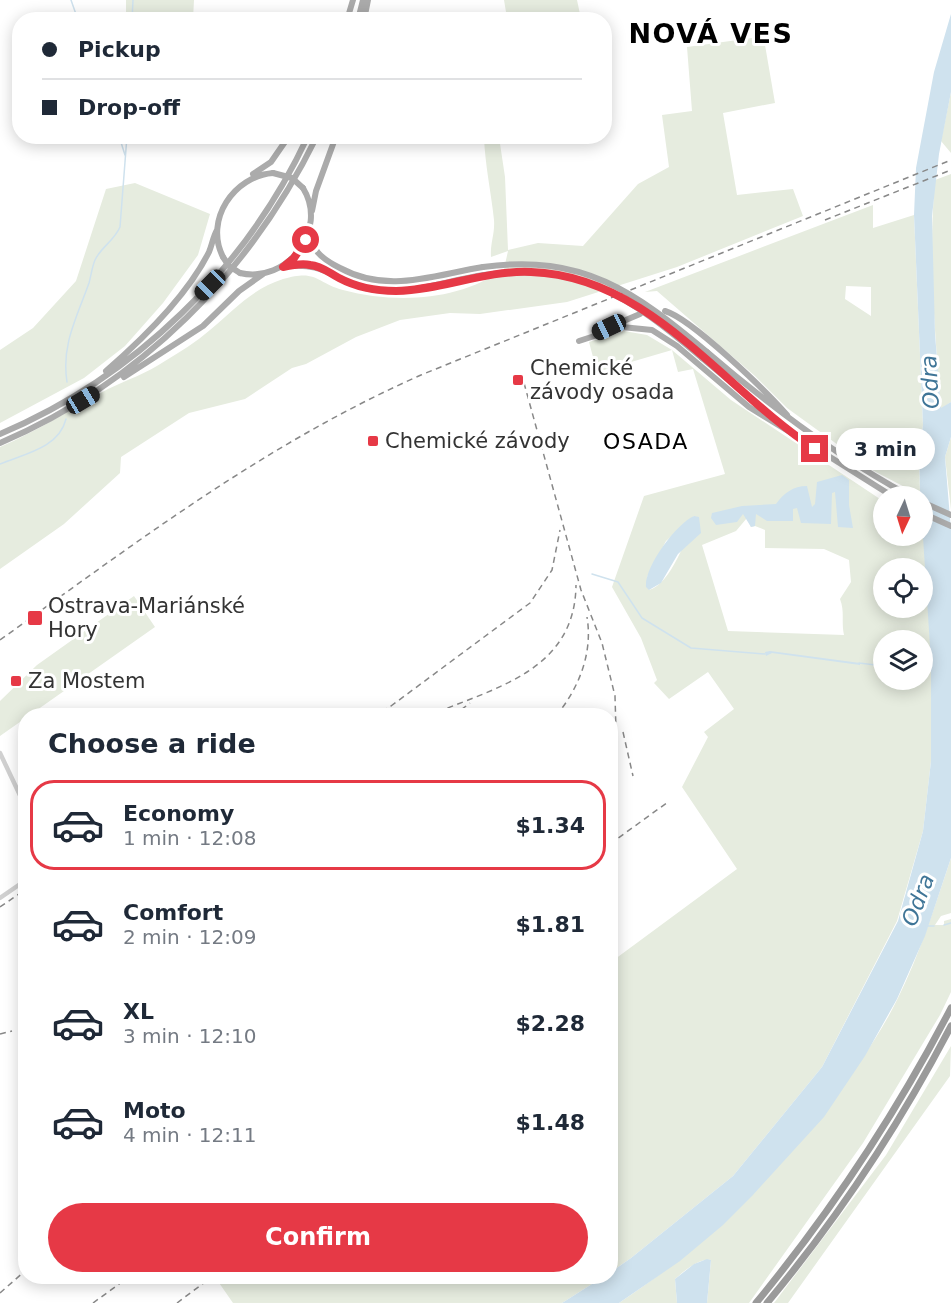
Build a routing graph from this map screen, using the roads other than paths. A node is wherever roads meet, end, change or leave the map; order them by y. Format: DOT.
graph roads {
  1 [pos="283,144"];
  2 [pos="304,144"];
  3 [pos="313,144"];
  4 [pos="333,144"];
  5 [pos="245,182"];
  6 [pos="310,224"];
  7 [pos="217,230"];
  8 [pos="283,267"];
  9 [pos="484,271"];
  10 [pos="263,274"];
  11 [pos="665,311"];
  12 [pos="640,314"];
  13 [pos="705,355"];
  14 [pos="102,388"];
  15 [pos="83,391"];
  16 [pos="795,425"];
  17 [pos="0,434"];
  18 [pos="798,437"];
  19 [pos="0,443"];
  20 [pos="876,486"];
  21 [pos="893,486"];
  22 [pos="933,507"];
  23 [pos="951,515"];
  24 [pos="933,518"];
  25 [pos="951,526"];
  26 [pos="0,753"];
  27 [pos="18,791"];
  28 [pos="18,886"];
  29 [pos="0,898"];
  30 [pos="951,1008"];
  31 [pos="951,1026"];
  32 [pos="756,1303"];
  33 [pos="767,1303"];
  1 -- 5 [label="main road"];
  2 -- 15 [label="main road"];
  3 -- 14 [label="main road"];
  4 -- 6 [label="main road"];
  5 -- 6 [label="main road, bridge"];
  5 -- 7 [label="main road"];
  6 -- 8 [label="main road"];
  6 -- 9 [label="main road"];
  7 -- 10 [label="main road, bridge"];
  7 -- 15 [label="main road"];
  8 -- 9 [label="main road"];
  8 -- 10 [label="main road"];
  9 -- 13 [label="main road, bridge"];
  10 -- 14 [label="main road"];
  11 -- 16 [label="main road"];
  12 -- 18 [label="main road"];
  13 -- 16 [label="main road"];
  13 -- 18 [label="main road"];
  14 -- 19 [label="main road"];
  15 -- 17 [label="main road"];
  16 -- 21 [label="main road"];
  18 -- 20 [label="main road"];
  22 -- 23 [label="main road"];
  24 -- 25 [label="main road"];
  26 -- 27 [label="street"];
  28 -- 29 [label="street"];
  30 -- 32 [label="highway"];
  31 -- 33 [label="highway"];
}
